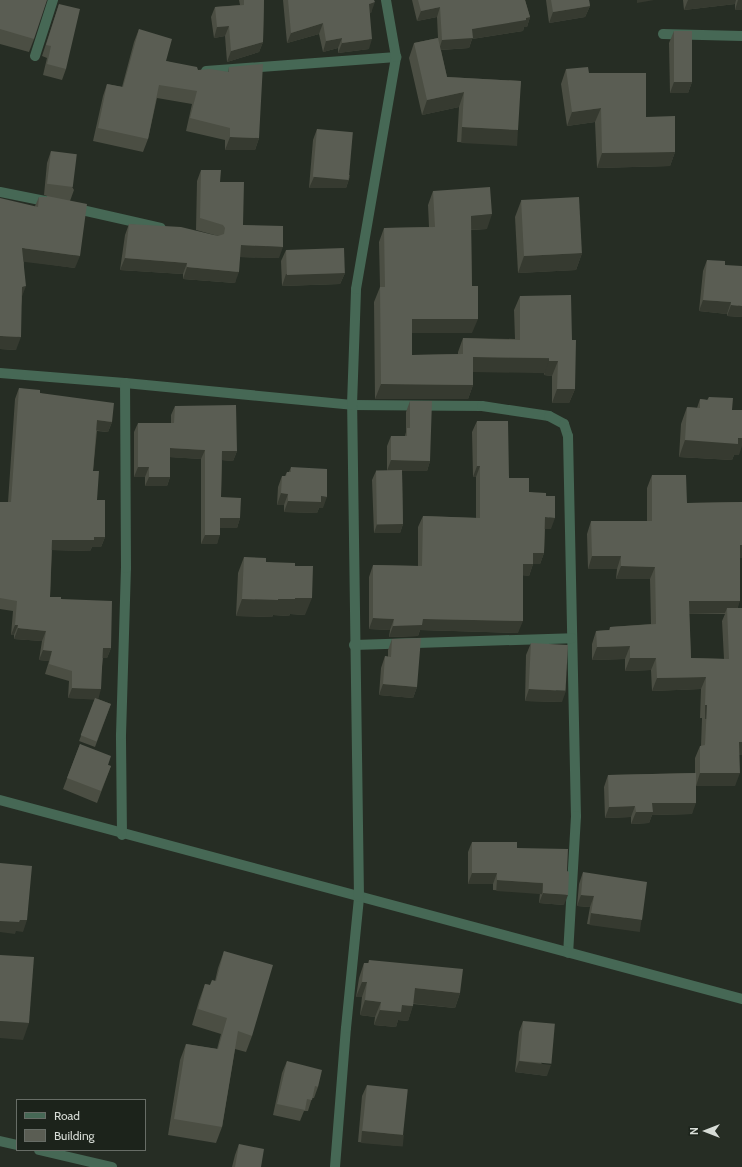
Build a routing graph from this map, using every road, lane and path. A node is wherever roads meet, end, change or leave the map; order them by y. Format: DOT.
graph roads {
  1 [pos="53,0"];
  2 [pos="386,0"];
  3 [pos="663,34"];
  4 [pos="742,36"];
  5 [pos="35,56"];
  6 [pos="396,57"];
  7 [pos="198,72"];
  8 [pos="0,192"];
  9 [pos="170,230"];
  10 [pos="0,373"];
  11 [pos="125,383"];
  12 [pos="352,405"];
  13 [pos="572,638"];
  14 [pos="354,645"];
  15 [pos="0,800"];
  16 [pos="122,835"];
  17 [pos="359,897"];
  18 [pos="568,953"];
  19 [pos="742,999"];
  20 [pos="0,1141"];
  21 [pos="16,1145"];
  22 [pos="43,1151"];
  23 [pos="112,1167"];
  24 [pos="336,1167"];
  1 -- 5 [label="street"];
  2 -- 6 [label="street"];
  3 -- 4 [label="street"];
  6 -- 7 [label="street"];
  6 -- 12 [label="street"];
  8 -- 9 [label="street"];
  10 -- 11 [label="street"];
  11 -- 12 [label="street"];
  11 -- 16 [label="street"];
  12 -- 13 [label="street"];
  12 -- 14 [label="street"];
  13 -- 14 [label="street"];
  13 -- 18 [label="street"];
  14 -- 17 [label="street"];
  15 -- 16 [label="street"];
  16 -- 17 [label="street"];
  17 -- 18 [label="street"];
  17 -- 24 [label="street"];
  18 -- 19 [label="street"];
  20 -- 21 [label="street"];
  22 -- 23 [label="street"];
}
